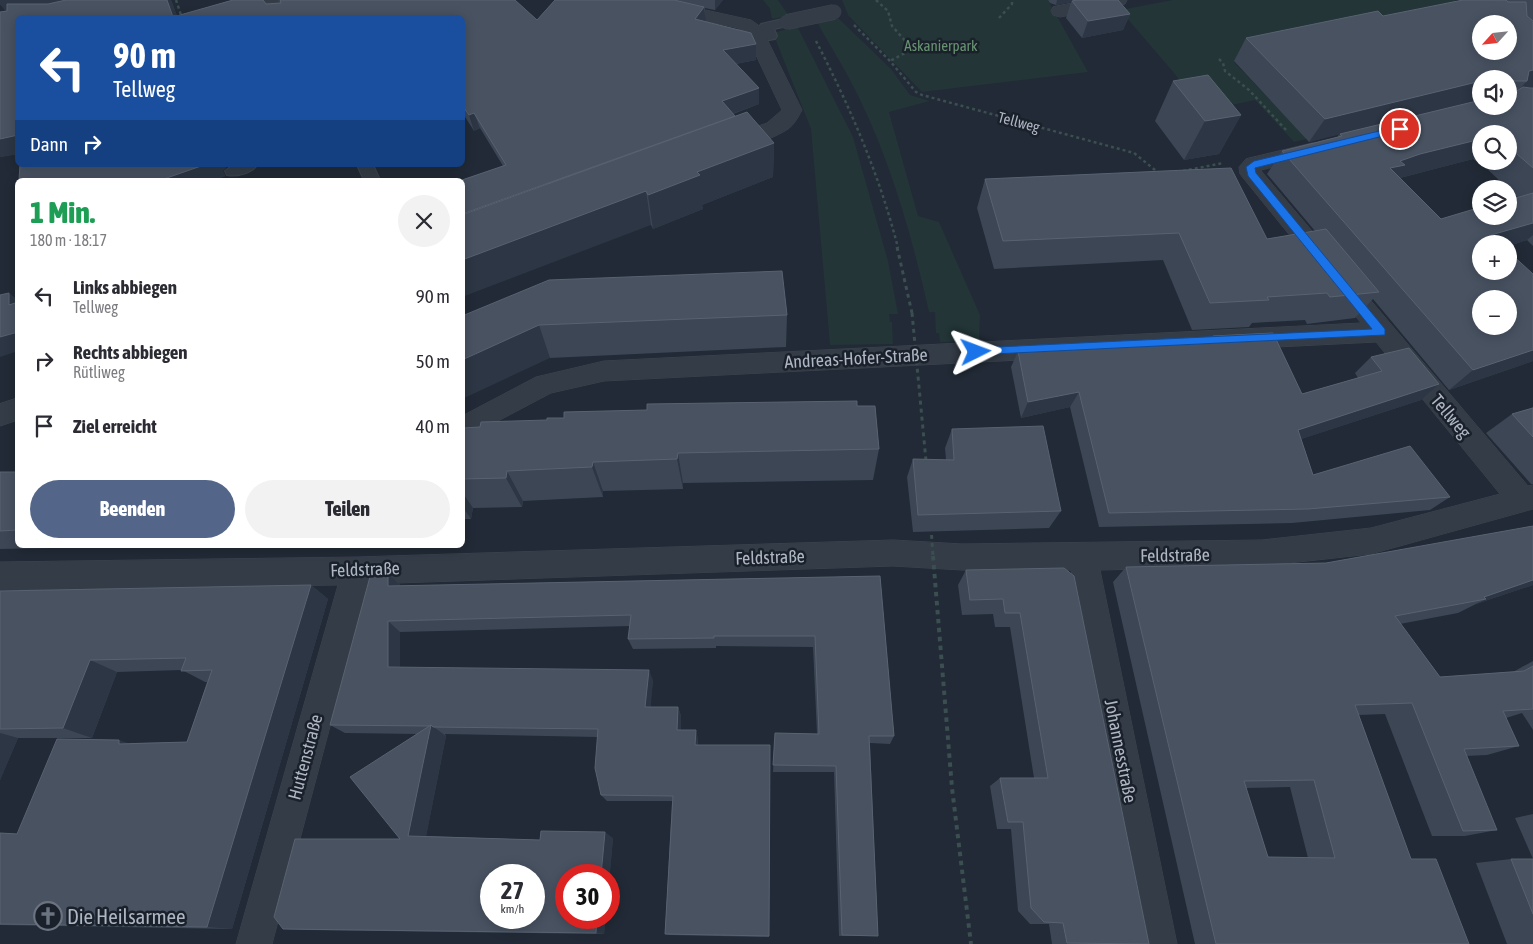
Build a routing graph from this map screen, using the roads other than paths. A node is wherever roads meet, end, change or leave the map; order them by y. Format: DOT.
graph roads {
  1 [pos="249,0"];
  2 [pos="634,0"];
  3 [pos="1118,0"];
  4 [pos="1060,11"];
  5 [pos="834,12"];
  6 [pos="279,15"];
  7 [pos="757,38"];
  8 [pos="1334,145"];
  9 [pos="713,150"];
  10 [pos="244,167"];
  11 [pos="233,171"];
  12 [pos="1381,332"];
  13 [pos="15,410"];
  14 [pos="0,416"];
  15 [pos="465,427"];
  16 [pos="1527,498"];
  17 [pos="1083,557"];
  18 [pos="376,561"];
  19 [pos="0,576"];
  20 [pos="254,944"];
  21 [pos="1159,944"];
  1 -- 6 [label="lane"];
  2 -- 7 [label="street"];
  3 -- 4 [label="street"];
  5 -- 7 [label="lane, bridge"];
  7 -- 9 [label="street"];
  8 -- 12 [label="street, Tellweg"];
  10 -- 11 [label="lane"];
  12 -- 15 [label="street, Andreas-Hofer-Straße"];
  12 -- 16 [label="street, Tellweg"];
  13 -- 14 [label="street"];
  16 -- 17 [label="street, Feldstraße"];
  17 -- 18 [label="street, Feldstraße"];
  17 -- 21 [label="street, Johannesstraße"];
  18 -- 19 [label="street, Feldstraße"];
  18 -- 20 [label="street, Huttenstraße"];
}
